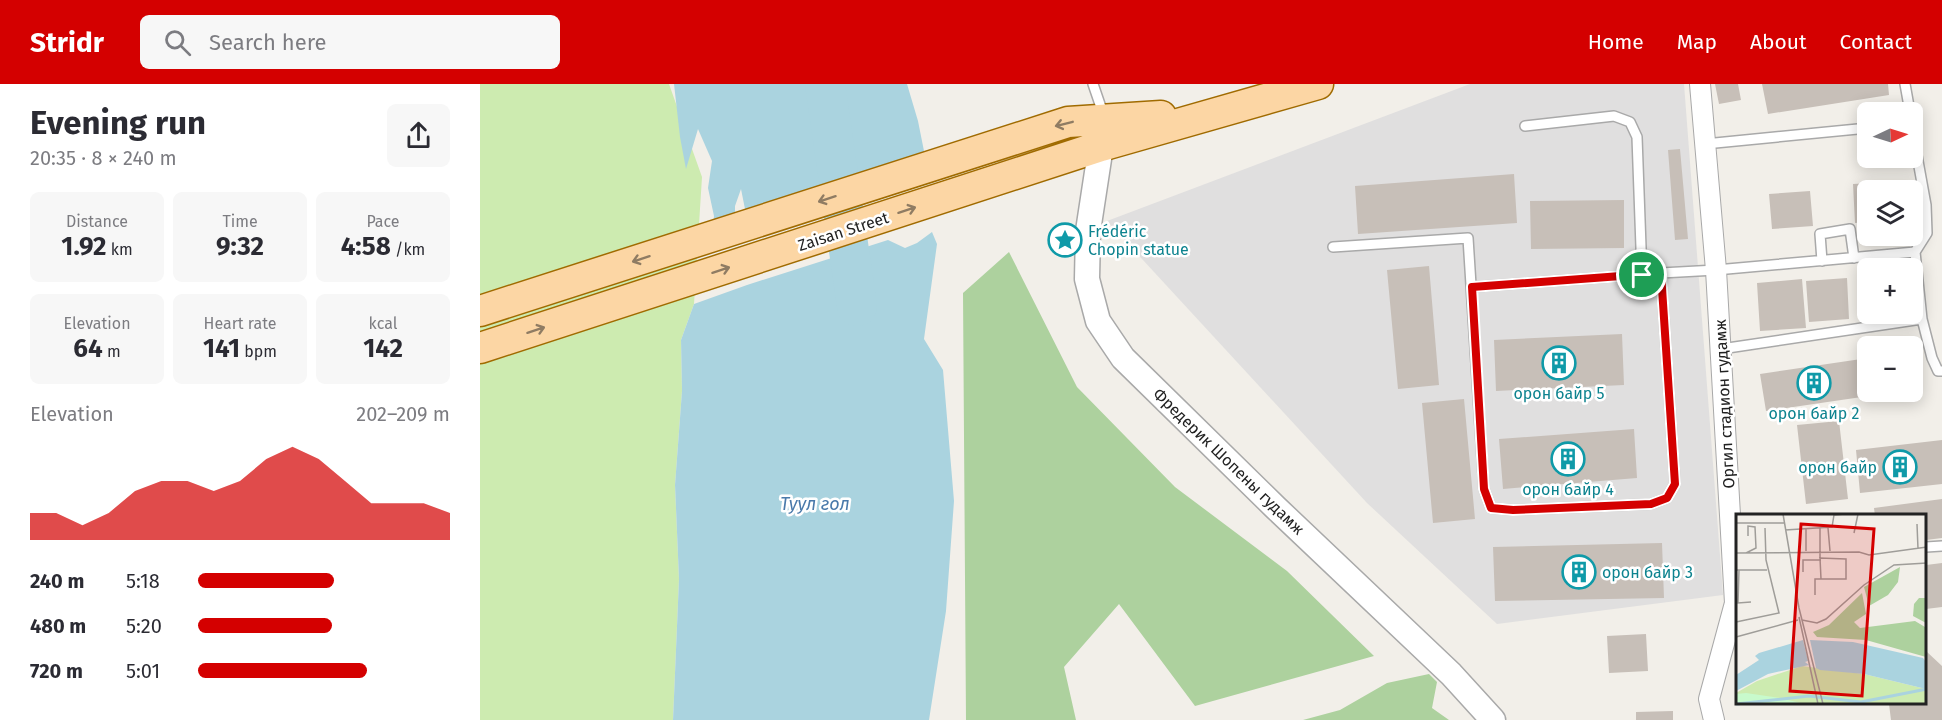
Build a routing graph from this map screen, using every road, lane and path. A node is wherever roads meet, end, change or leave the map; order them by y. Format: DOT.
graph roads {
  1 [pos="1093,84"];
  2 [pos="1318,84"];
  3 [pos="1700,84"];
  4 [pos="1905,84"];
  5 [pos="1908,102"];
  6 [pos="1525,126"];
  7 [pos="1857,129"];
  8 [pos="1103,132"];
  9 [pos="1705,144"];
  10 [pos="1919,168"];
  11 [pos="1333,247"];
  12 [pos="1915,252"];
  13 [pos="1854,258"];
  14 [pos="1916,258"];
  15 [pos="1822,261"];
  16 [pos="1716,270"];
  17 [pos="1661,273"];
  18 [pos="1642,275"];
  19 [pos="1472,287"];
  20 [pos="480,311"];
  21 [pos="1923,323"];
  22 [pos="1888,324"];
  23 [pos="480,348"];
  24 [pos="1721,349"];
  25 [pos="1942,371"];
  26 [pos="1942,546"];
  27 [pos="1927,547"];
  28 [pos="1494,720"];
  29 [pos="1714,720"];
  1 -- 8 [label="lane"];
  2 -- 8 [label="main road, Zaisan Street"];
  3 -- 9 [label="street, Оргил стадион гудамж"];
  4 -- 5 [label="lane"];
  6 -- 18 [label="lane"];
  7 -- 9 [label="lane"];
  8 -- 20 [label="main road, Zaisan Street, one-way"];
  23 -- 8 [label="main road, Zaisan Street, one-way"];
  8 -- 28 [label="street, Фредерик Шопены гудамж"];
  9 -- 16 [label="street, Оргил стадион гудамж"];
  10 -- 12 [label="lane"];
  11 -- 19 [label="lane"];
  12 -- 13 [label="lane"];
  12 -- 14 [label="lane"];
  13 -- 15 [label="lane"];
  13 -- 15 [label="lane"];
  15 -- 16 [label="lane"];
  16 -- 17 [label="lane"];
  16 -- 24 [label="street, Оргил стадион гудамж"];
  17 -- 18 [label="lane"];
  17 -- 19 [label="lane"];
  18 -- 19 [label="lane"];
  21 -- 25 [label="lane"];
  22 -- 24 [label="lane"];
  24 -- 29 [label="street, Оргил стадион гудамж"];
  26 -- 27 [label="lane"];
}
